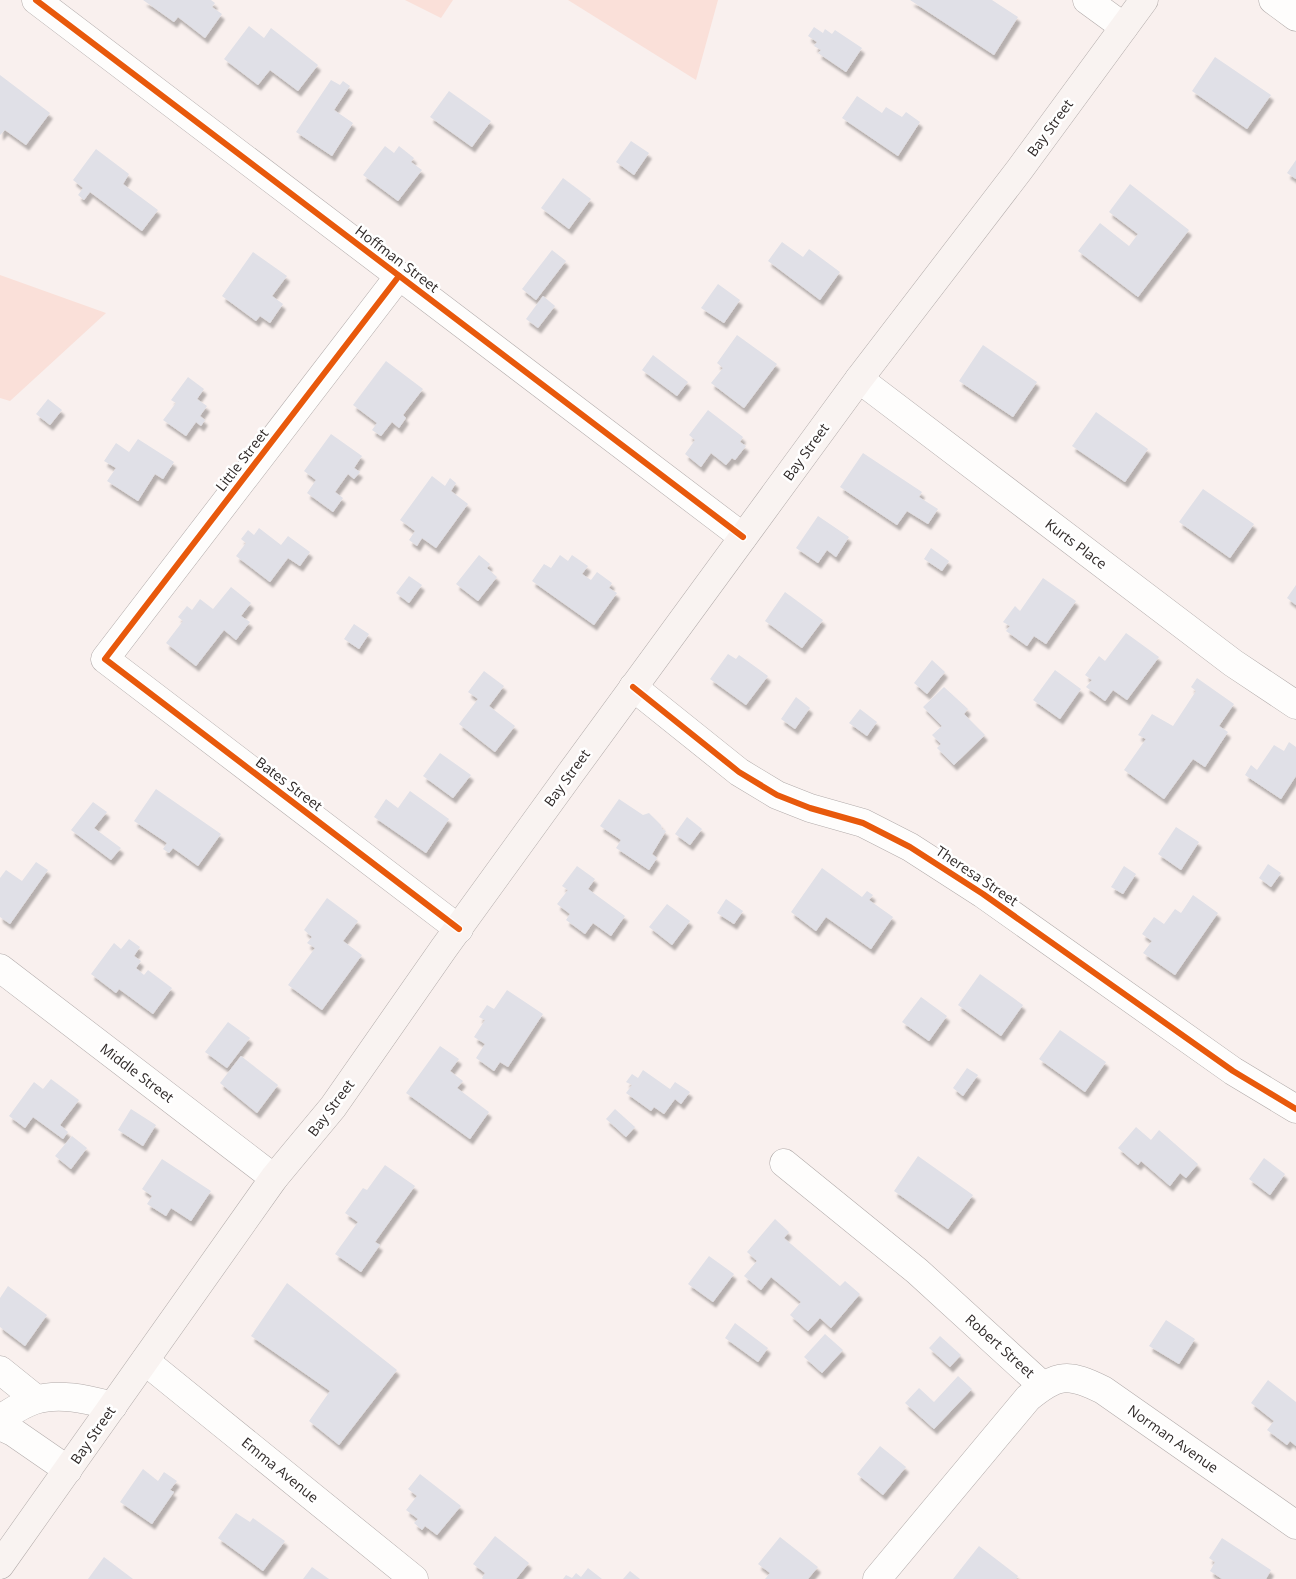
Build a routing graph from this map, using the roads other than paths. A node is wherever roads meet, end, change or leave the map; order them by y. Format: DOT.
graph roads {
  1 [pos="36,0"];
  2 [pos="1087,0"];
  3 [pos="1144,0"];
  4 [pos="1273,0"];
  5 [pos="1296,16"];
  6 [pos="1124,27"];
  7 [pos="399,276"];
  8 [pos="859,379"];
  9 [pos="743,538"];
  10 [pos="105,660"];
  11 [pos="634,687"];
  12 [pos="1296,705"];
  13 [pos="459,929"];
  14 [pos="0,968"];
  15 [pos="1296,1109"];
  16 [pos="784,1163"];
  17 [pos="274,1178"];
  18 [pos="145,1361"];
  19 [pos="0,1370"];
  20 [pos="1043,1386"];
  21 [pos="36,1400"];
  22 [pos="113,1406"];
  23 [pos="0,1419"];
  24 [pos="0,1426"];
  25 [pos="68,1470"];
  26 [pos="1296,1525"];
  27 [pos="0,1565"];
  28 [pos="414,1579"];
  29 [pos="877,1579"];
  1 -- 7 [label="street, Hoffman Street"];
  2 -- 6 [label="street"];
  3 -- 6 [label="main road, Bay Street"];
  4 -- 5 [label="street"];
  6 -- 8 [label="main road, Bay Street"];
  7 -- 9 [label="street, Hoffman Street"];
  7 -- 10 [label="street, Little Street"];
  8 -- 9 [label="main road, Bay Street"];
  8 -- 12 [label="street, Kurts Place"];
  9 -- 11 [label="main road, Bay Street"];
  10 -- 13 [label="street, Bates Street"];
  11 -- 13 [label="main road, Bay Street"];
  11 -- 15 [label="street, Theresa Street"];
  13 -- 17 [label="main road, Bay Street"];
  14 -- 17 [label="street, Middle Street"];
  16 -- 20 [label="street, Robert Street"];
  17 -- 18 [label="main road, Bay Street"];
  18 -- 22 [label="main road, Bay Street"];
  18 -- 28 [label="street, Emma Avenue"];
  19 -- 21 [label="street"];
  20 -- 26 [label="street, Norman Avenue"];
  20 -- 29 [label="street, Robert Street"];
  21 -- 22 [label="street"];
  21 -- 23 [label="street"];
  22 -- 25 [label="main road, Bay Street"];
  24 -- 25 [label="street"];
  25 -- 27 [label="main road, Bay Street"];
}
